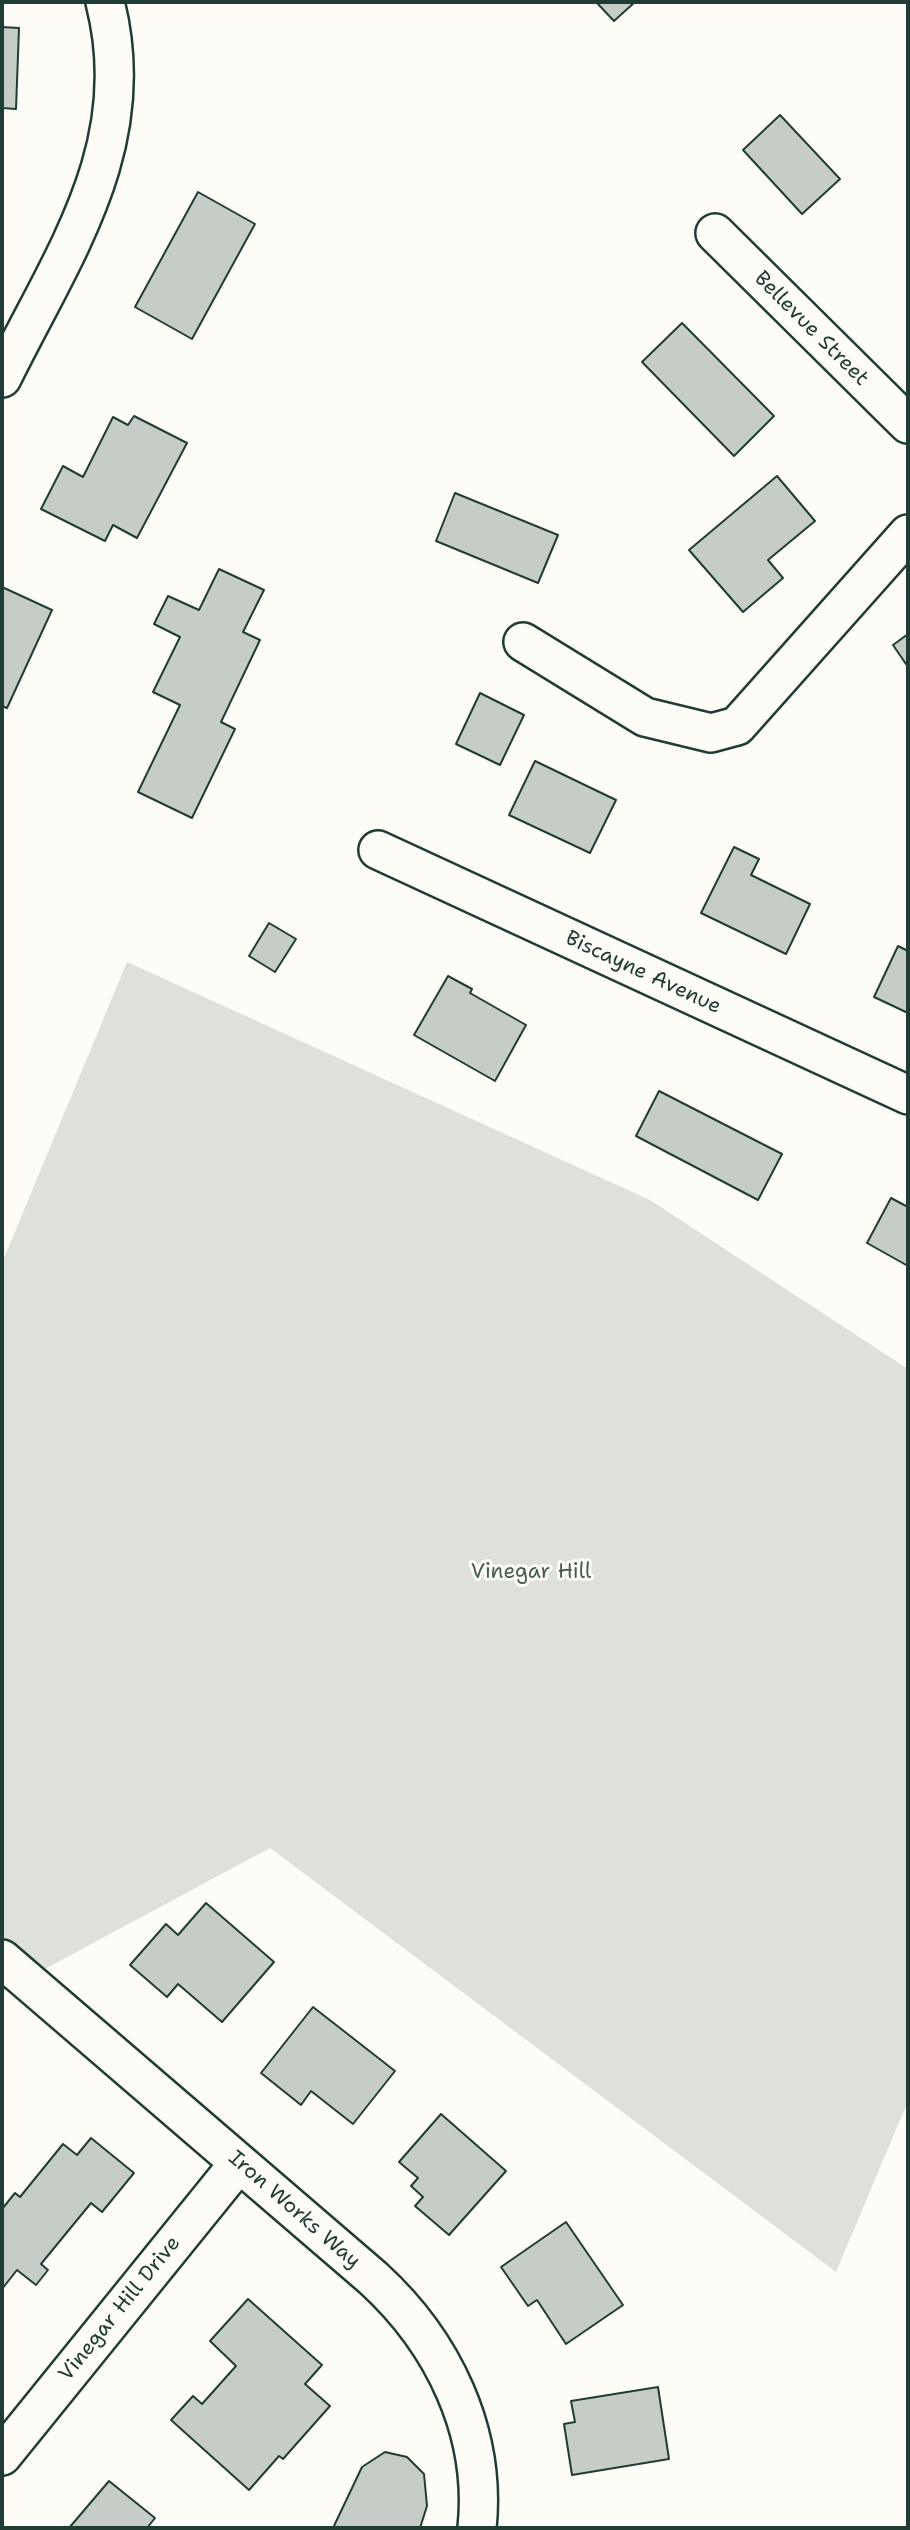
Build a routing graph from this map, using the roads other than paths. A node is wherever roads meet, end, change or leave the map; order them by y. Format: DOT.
graph roads {
  1 [pos="105,2"];
  2 [pos="715,233"];
  3 [pos="2,378"];
  4 [pos="908,424"];
  5 [pos="908,534"];
  6 [pos="523,642"];
  7 [pos="377,850"];
  8 [pos="908,1095"];
  9 [pos="2,1959"];
  10 [pos="239,2163"];
  11 [pos="2,2455"];
  12 [pos="477,2528"];
  1 -- 3 [label="street"];
  2 -- 4 [label="street, Bellevue Street"];
  5 -- 6 [label="street"];
  7 -- 8 [label="street, Biscayne Avenue"];
  9 -- 10 [label="street, Iron Works Way"];
  10 -- 11 [label="street, Vinegar Hill Drive"];
  10 -- 12 [label="street, Iron Works Way"];
}
